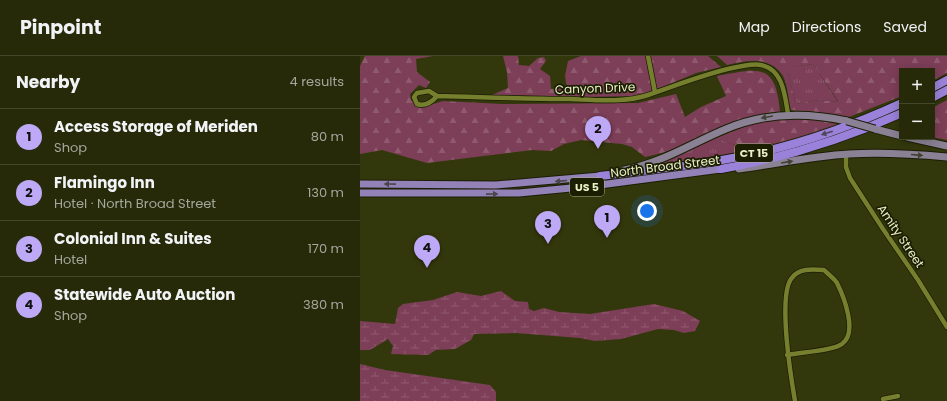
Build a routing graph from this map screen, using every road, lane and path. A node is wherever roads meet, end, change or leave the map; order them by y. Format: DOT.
graph roads {
  1 [pos="648,56"];
  2 [pos="947,80"];
  3 [pos="935,86"];
  4 [pos="947,90"];
  5 [pos="655,92"];
  6 [pos="437,96"];
  7 [pos="935,96"];
  8 [pos="900,104"];
  9 [pos="788,114"];
  10 [pos="899,114"];
  11 [pos="899,135"];
  12 [pos="920,140"];
  13 [pos="947,146"];
  14 [pos="846,154"];
  15 [pos="947,157"];
  16 [pos="721,169"];
  17 [pos="600,176"];
  18 [pos="360,184"];
  19 [pos="435,184"];
  20 [pos="360,193"];
  21 [pos="436,194"];
  22 [pos="947,327"];
  23 [pos="787,354"];
  24 [pos="898,396"];
  25 [pos="884,400"];
  26 [pos="795,401"];
  1 -- 5 [label="street"];
  2 -- 3 [label="highway"];
  4 -- 7 [label="highway"];
  5 -- 6 [label="street, Canyon Drive"];
  5 -- 9 [label="street, Canyon Drive"];
  6 -- 6 [label="street, Canyon Drive"];
  8 -- 17 [label="highway, CT 15, one-way"];
  9 -- 11 [label="main road, North Broad Street / US 5, bridge"];
  9 -- 17 [label="main road, North Broad Street / US 5, one-way"];
  10 -- 16 [label="highway, CT 15"];
  12 -- 13 [label="main road"];
  14 -- 15 [label="main road, North Broad Street / US 5, one-way"];
  16 -- 14 [label="main road, North Broad Street / US 5, one-way"];
  14 -- 22 [label="street, Amity Street"];
  21 -- 16 [label="highway, North Broad Street / US 5, one-way"];
  17 -- 19 [label="highway, North Broad Street / US 5, one-way"];
  19 -- 18 [label="highway, North Broad Street / US 5, one-way"];
  19 -- 21 [label="highway"];
  20 -- 21 [label="highway, North Broad Street / US 5"];
  23 -- 23 [label="street"];
  23 -- 26 [label="street"];
  24 -- 25 [label="street"];
}
